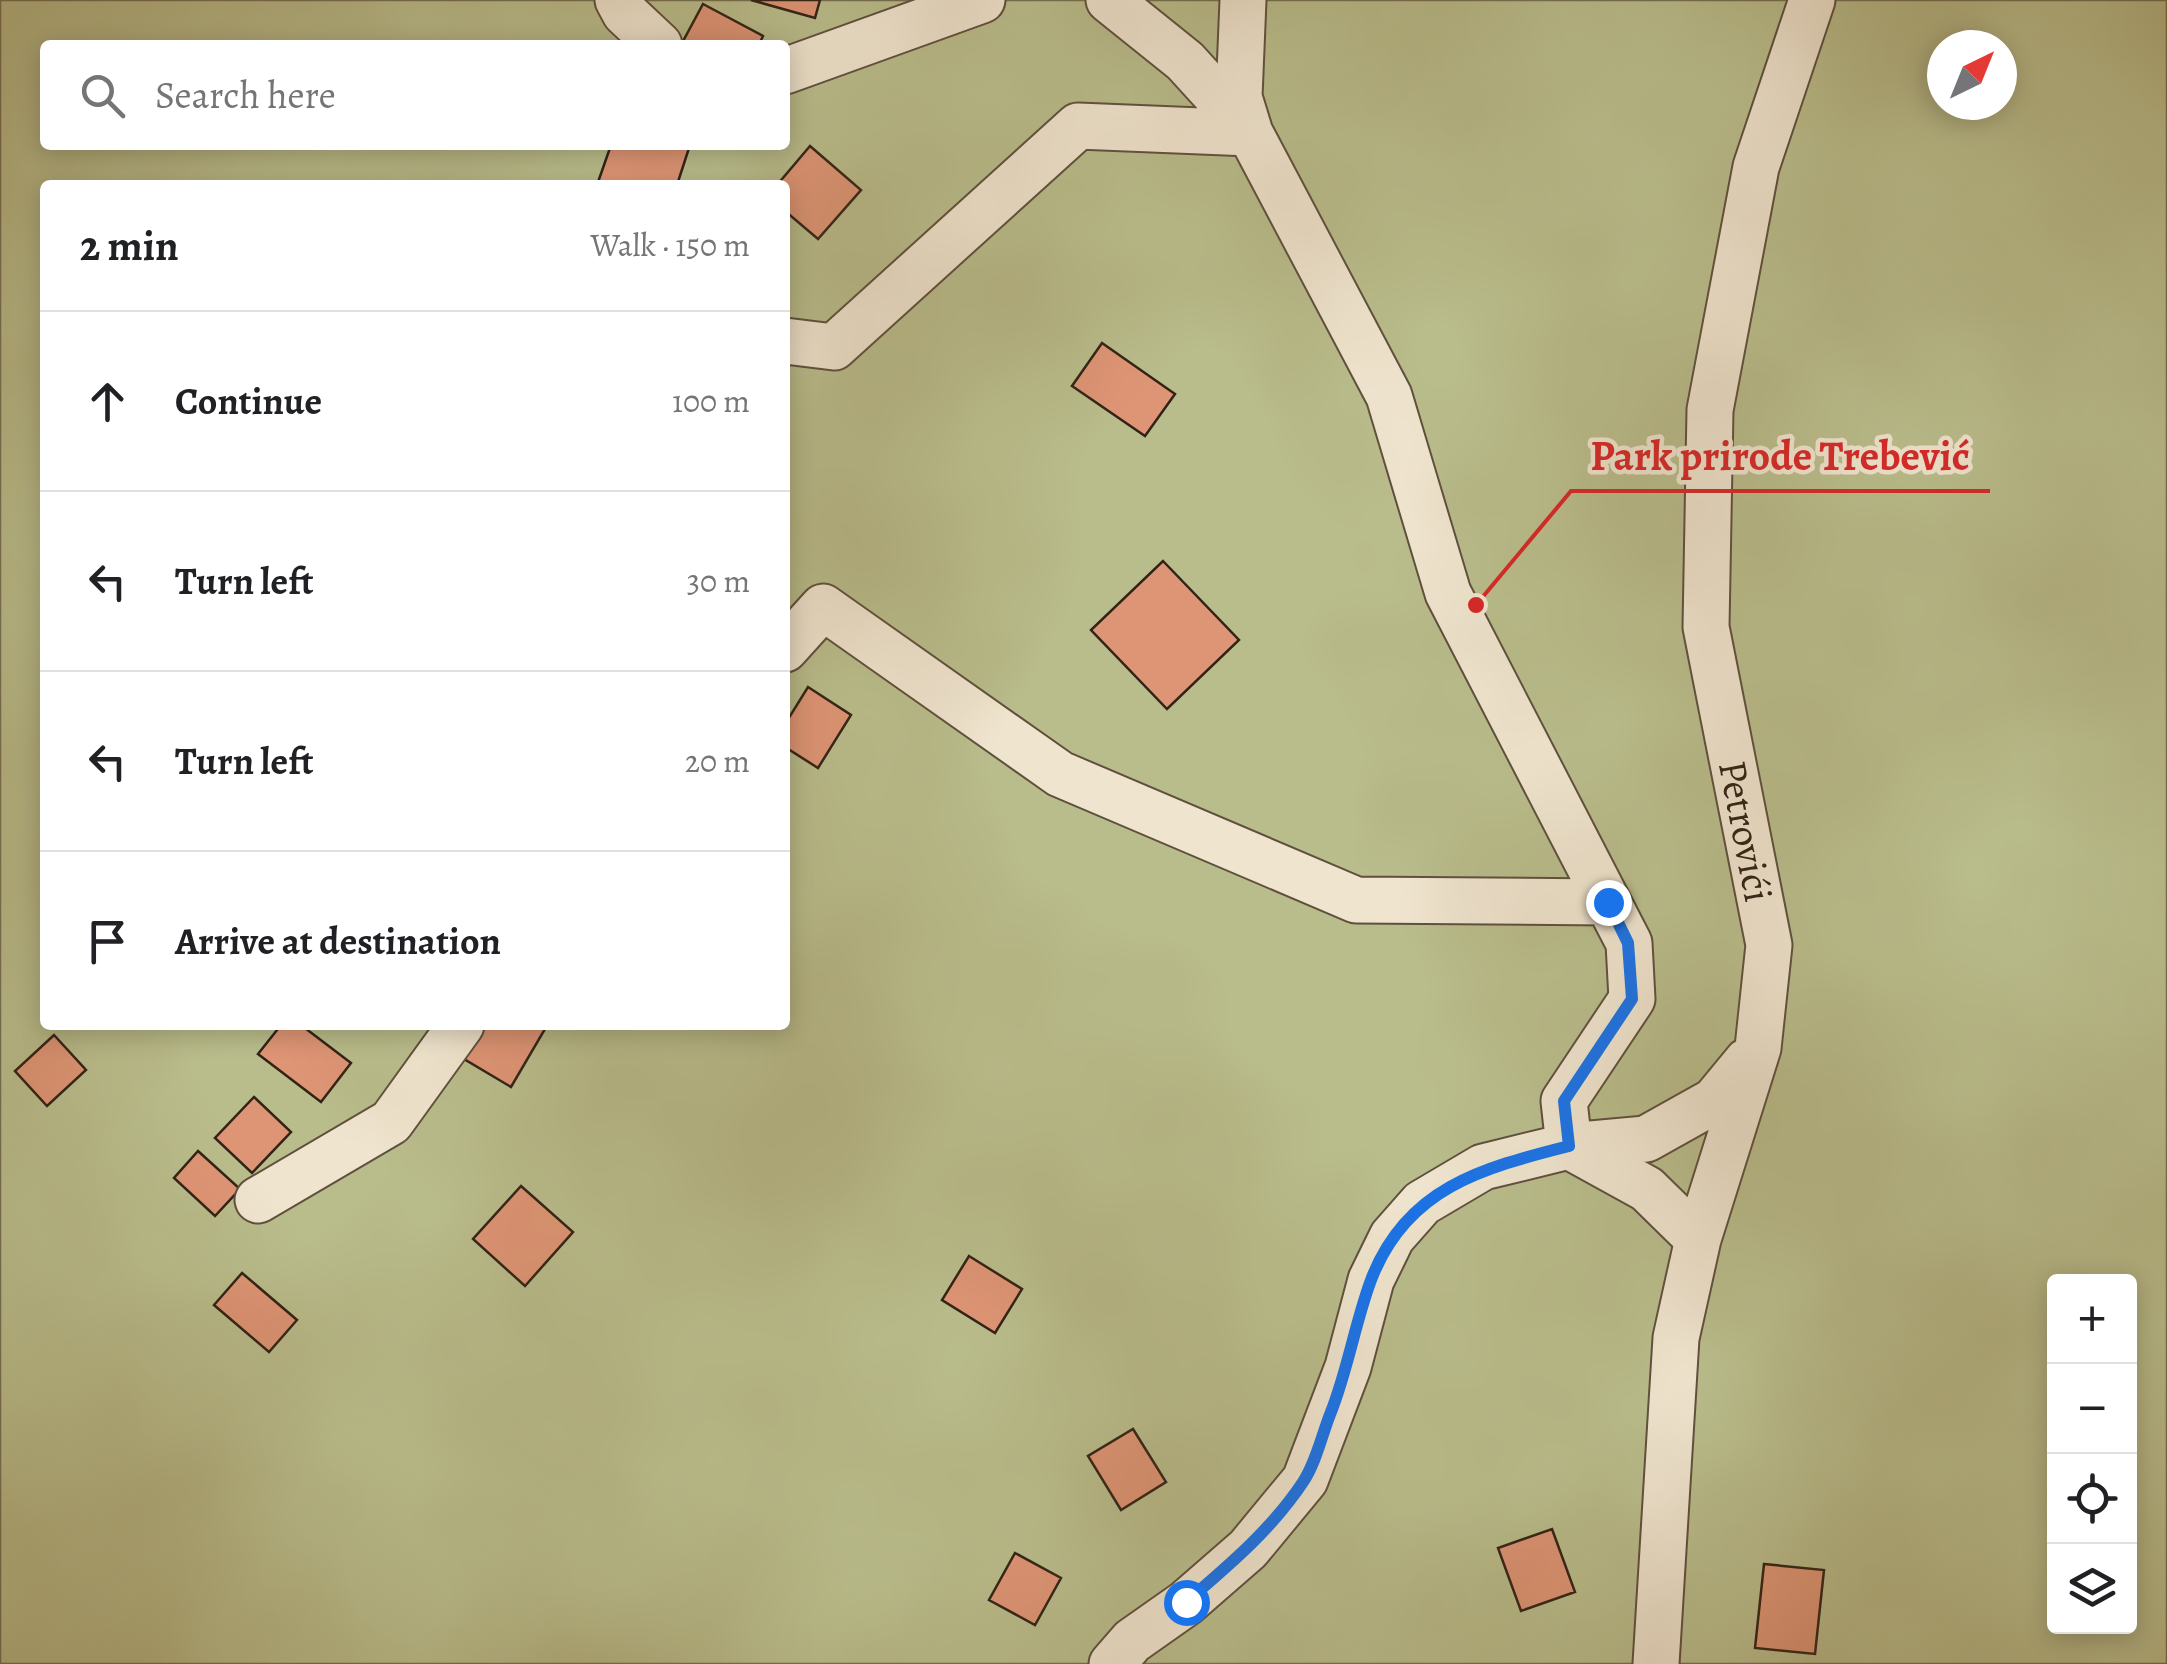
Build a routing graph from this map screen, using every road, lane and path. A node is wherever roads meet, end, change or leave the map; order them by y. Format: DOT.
graph roads {
  1 [pos="618,0"];
  2 [pos="982,0"];
  3 [pos="1109,0"];
  4 [pos="1244,0"];
  5 [pos="1812,0"];
  6 [pos="654,40"];
  7 [pos="790,69"];
  8 [pos="1250,133"];
  9 [pos="790,342"];
  10 [pos="790,642"];
  11 [pos="1608,902"];
  12 [pos="456,1030"];
  13 [pos="1758,1048"];
  14 [pos="1569,1146"];
  15 [pos="258,1200"];
  16 [pos="1698,1239"];
  17 [pos="1112,1664"];
  18 [pos="1656,1664"];
  1 -- 6 [label="street"];
  2 -- 7 [label="street"];
  3 -- 8 [label="street"];
  4 -- 8 [label="street"];
  5 -- 13 [label="street, Petrovići"];
  8 -- 9 [label="street"];
  8 -- 11 [label="street"];
  10 -- 11 [label="street"];
  11 -- 14 [label="street"];
  12 -- 15 [label="street"];
  13 -- 14 [label="street"];
  13 -- 16 [label="street, Petrovići"];
  14 -- 16 [label="street"];
  14 -- 17 [label="street"];
  16 -- 18 [label="street, Petrovići"];
}
